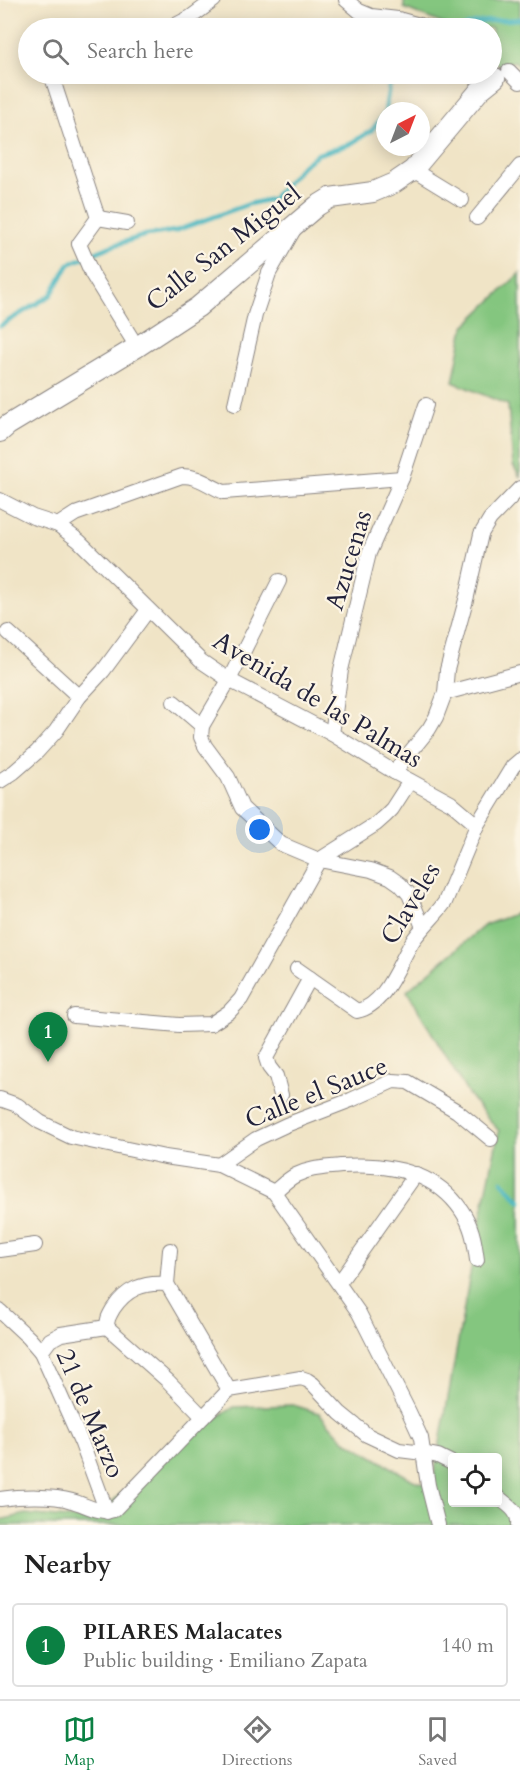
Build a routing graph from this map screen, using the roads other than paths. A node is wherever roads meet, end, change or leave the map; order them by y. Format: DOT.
graph roads {
  1 [pos="214,0"];
  2 [pos="346,0"];
  3 [pos="189,18"];
  4 [pos="389,18"];
  5 [pos="502,75"];
  6 [pos="520,82"];
  7 [pos="54,84"];
  8 [pos="487,84"];
  9 [pos="520,166"];
  10 [pos="413,170"];
  11 [pos="462,200"];
  12 [pos="98,218"];
  13 [pos="477,218"];
  14 [pos="299,220"];
  15 [pos="127,223"];
  16 [pos="137,347"];
  17 [pos="235,404"];
  18 [pos="426,405"];
  19 [pos="0,432"];
  20 [pos="402,478"];
  21 [pos="520,488"];
  22 [pos="0,500"];
  23 [pos="58,525"];
  24 [pos="279,581"];
  25 [pos="148,610"];
  26 [pos="8,632"];
  27 [pos="520,673"];
  28 [pos="229,680"];
  29 [pos="445,693"];
  30 [pos="79,697"];
  31 [pos="174,702"];
  32 [pos="202,726"];
  33 [pos="332,734"];
  34 [pos="520,760"];
  35 [pos="394,772"];
  36 [pos="0,781"];
  37 [pos="410,781"];
  38 [pos="477,825"];
  39 [pos="319,861"];
  40 [pos="423,927"];
  41 [pos="297,969"];
  42 [pos="310,978"];
  43 [pos="74,1016"];
  44 [pos="281,1095"];
  45 [pos="0,1099"];
  46 [pos="491,1139"];
  47 [pos="219,1165"];
  48 [pos="416,1174"];
  49 [pos="274,1192"];
  50 [pos="35,1245"];
  51 [pos="0,1250"];
  52 [pos="170,1250"];
  53 [pos="477,1260"];
  54 [pos="339,1283"];
  55 [pos="167,1284"];
  56 [pos="0,1311"];
  57 [pos="107,1327"];
  58 [pos="41,1352"];
  59 [pos="229,1390"];
  60 [pos="203,1417"];
  61 [pos="423,1453"];
  62 [pos="448,1460"];
  63 [pos="0,1499"];
  64 [pos="502,1500"];
  65 [pos="107,1512"];
  66 [pos="438,1525"];
  67 [pos="518,1525"];
  1 -- 3 [label="street"];
  2 -- 4 [label="street"];
  5 -- 6 [label="street"];
  7 -- 12 [label="street"];
  8 -- 10 [label="street, Calle San Miguel"];
  9 -- 13 [label="street"];
  10 -- 11 [label="street"];
  10 -- 14 [label="street, Calle San Miguel"];
  12 -- 15 [label="street"];
  12 -- 16 [label="street"];
  14 -- 16 [label="street, Calle San Miguel"];
  14 -- 17 [label="street"];
  16 -- 19 [label="street, Calle San Miguel"];
  18 -- 20 [label="street, Azucenas"];
  20 -- 23 [label="street"];
  20 -- 33 [label="street, Azucenas"];
  21 -- 29 [label="street"];
  22 -- 23 [label="street, Avenida de las Palmas"];
  23 -- 25 [label="street, Avenida de las Palmas"];
  24 -- 28 [label="street"];
  25 -- 28 [label="street, Avenida de las Palmas"];
  25 -- 30 [label="street"];
  26 -- 30 [label="street"];
  27 -- 29 [label="street"];
  28 -- 32 [label="street"];
  28 -- 33 [label="street, Avenida de las Palmas"];
  29 -- 35 [label="street"];
  30 -- 36 [label="street"];
  31 -- 32 [label="street"];
  32 -- 39 [label="street"];
  33 -- 35 [label="street, Avenida de las Palmas"];
  34 -- 38 [label="street, Claveles"];
  35 -- 37 [label="street, Avenida de las Palmas"];
  37 -- 38 [label="street, Avenida de las Palmas"];
  37 -- 39 [label="street"];
  38 -- 40 [label="street, Claveles"];
  39 -- 40 [label="street"];
  39 -- 43 [label="street"];
  40 -- 42 [label="street, Claveles"];
  41 -- 42 [label="street, Claveles"];
  42 -- 44 [label="street"];
  45 -- 47 [label="street"];
  46 -- 47 [label="street, Calle el Sauce"];
  47 -- 49 [label="street"];
  48 -- 49 [label="street"];
  48 -- 53 [label="street"];
  48 -- 54 [label="street"];
  49 -- 54 [label="street"];
  50 -- 51 [label="street"];
  52 -- 55 [label="street"];
  54 -- 61 [label="street"];
  55 -- 57 [label="street"];
  55 -- 59 [label="street"];
  56 -- 58 [label="street, 21 de Marzo"];
  57 -- 58 [label="street"];
  57 -- 60 [label="street"];
  58 -- 65 [label="street, 21 de Marzo"];
  59 -- 60 [label="street"];
  59 -- 61 [label="street"];
  60 -- 65 [label="street"];
  61 -- 62 [label="street"];
  61 -- 66 [label="street"];
  63 -- 65 [label="street"];
  64 -- 67 [label="street"];
}
